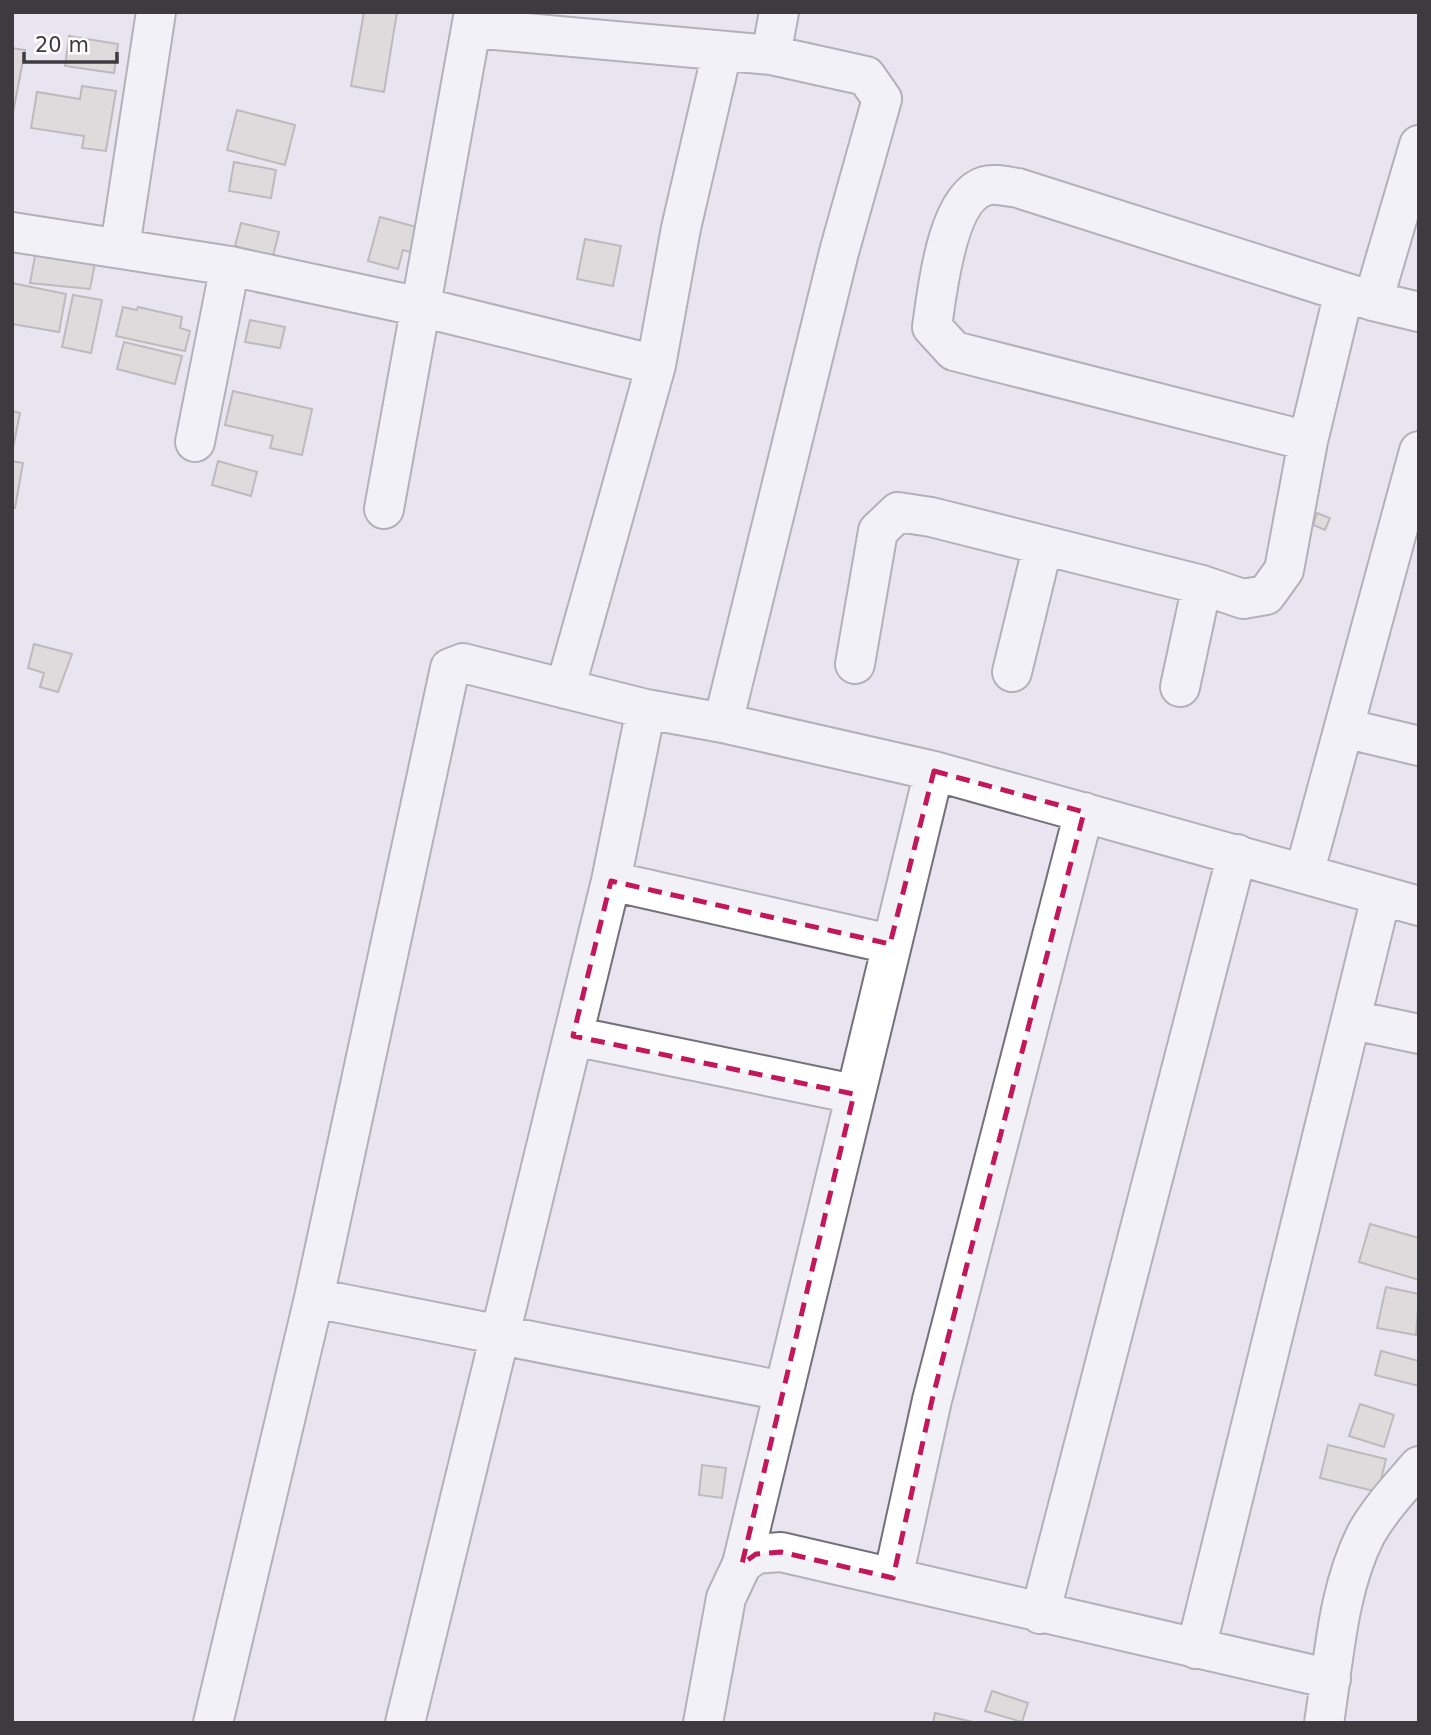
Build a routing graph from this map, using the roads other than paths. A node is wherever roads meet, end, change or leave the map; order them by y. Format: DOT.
graph roads {
  1 [pos="156,12"];
  2 [pos="779,12"];
  3 [pos="473,20"];
  4 [pos="610,26"];
  5 [pos="722,52"];
  6 [pos="771,55"];
  7 [pos="1419,145"];
  8 [pos="12,232"];
  9 [pos="120,247"];
  10 [pos="230,266"];
  11 [pos="1358,296"];
  12 [pos="421,307"];
  13 [pos="1419,312"];
  14 [pos="656,365"];
  15 [pos="1308,441"];
  16 [pos="195,442"];
  17 [pos="1419,451"];
  18 [pos="384,509"];
  19 [pos="1043,545"];
  20 [pos="1202,585"];
  21 [pos="855,664"];
  22 [pos="1013,672"];
  23 [pos="1180,687"];
  24 [pos="565,689"];
  25 [pos="646,709"];
  26 [pos="723,723"];
  27 [pos="1343,728"];
  28 [pos="1419,746"];
  29 [pos="934,771"];
  30 [pos="1084,812"];
  31 [pos="1237,855"];
  32 [pos="1304,874"];
  33 [pos="611,881"];
  34 [pos="1381,897"];
  35 [pos="1419,906"];
  36 [pos="890,944"];
  37 [pos="1353,1020"];
  38 [pos="1419,1034"];
  39 [pos="573,1036"];
  40 [pos="854,1094"];
  41 [pos="314,1298"];
  42 [pos="501,1337"];
  43 [pos="783,1391"];
  44 [pos="1419,1466"];
  45 [pos="742,1564"];
  46 [pos="893,1578"];
  47 [pos="1040,1614"];
  48 [pos="1196,1649"];
  49 [pos="1331,1679"];
  50 [pos="214,1723"];
  51 [pos="405,1723"];
  52 [pos="703,1723"];
  53 [pos="1324,1723"];
  1 -- 9 [label="street"];
  2 -- 6 [label="street"];
  3 -- 4 [label="street"];
  3 -- 12 [label="street"];
  4 -- 5 [label="street"];
  5 -- 6 [label="street"];
  5 -- 14 [label="street"];
  6 -- 26 [label="street"];
  7 -- 11 [label="street"];
  8 -- 9 [label="street"];
  9 -- 10 [label="street"];
  10 -- 12 [label="street"];
  10 -- 16 [label="street"];
  11 -- 13 [label="street"];
  11 -- 15 [label="street"];
  11 -- 15 [label="street"];
  12 -- 14 [label="street"];
  12 -- 18 [label="street"];
  14 -- 24 [label="street"];
  15 -- 20 [label="street"];
  17 -- 27 [label="street"];
  19 -- 20 [label="street"];
  19 -- 21 [label="street"];
  19 -- 22 [label="street"];
  20 -- 23 [label="street"];
  24 -- 25 [label="street"];
  24 -- 41 [label="street"];
  25 -- 26 [label="street"];
  25 -- 33 [label="street"];
  26 -- 29 [label="street"];
  27 -- 28 [label="street"];
  27 -- 32 [label="street"];
  29 -- 30 [label="street"];
  29 -- 36 [label="street"];
  30 -- 31 [label="street"];
  30 -- 46 [label="street"];
  31 -- 32 [label="street"];
  31 -- 47 [label="street"];
  32 -- 34 [label="street"];
  33 -- 36 [label="street"];
  33 -- 39 [label="street"];
  34 -- 35 [label="street"];
  34 -- 37 [label="street"];
  36 -- 40 [label="street"];
  37 -- 38 [label="street"];
  37 -- 48 [label="street"];
  39 -- 40 [label="street"];
  39 -- 42 [label="street"];
  40 -- 43 [label="street"];
  41 -- 42 [label="street"];
  41 -- 50 [label="street"];
  42 -- 43 [label="street"];
  42 -- 51 [label="street"];
  43 -- 45 [label="street"];
  44 -- 49 [label="street"];
  45 -- 46 [label="street"];
  45 -- 52 [label="street"];
  46 -- 47 [label="street"];
  47 -- 48 [label="street"];
  48 -- 49 [label="street"];
  49 -- 53 [label="street"];
}
